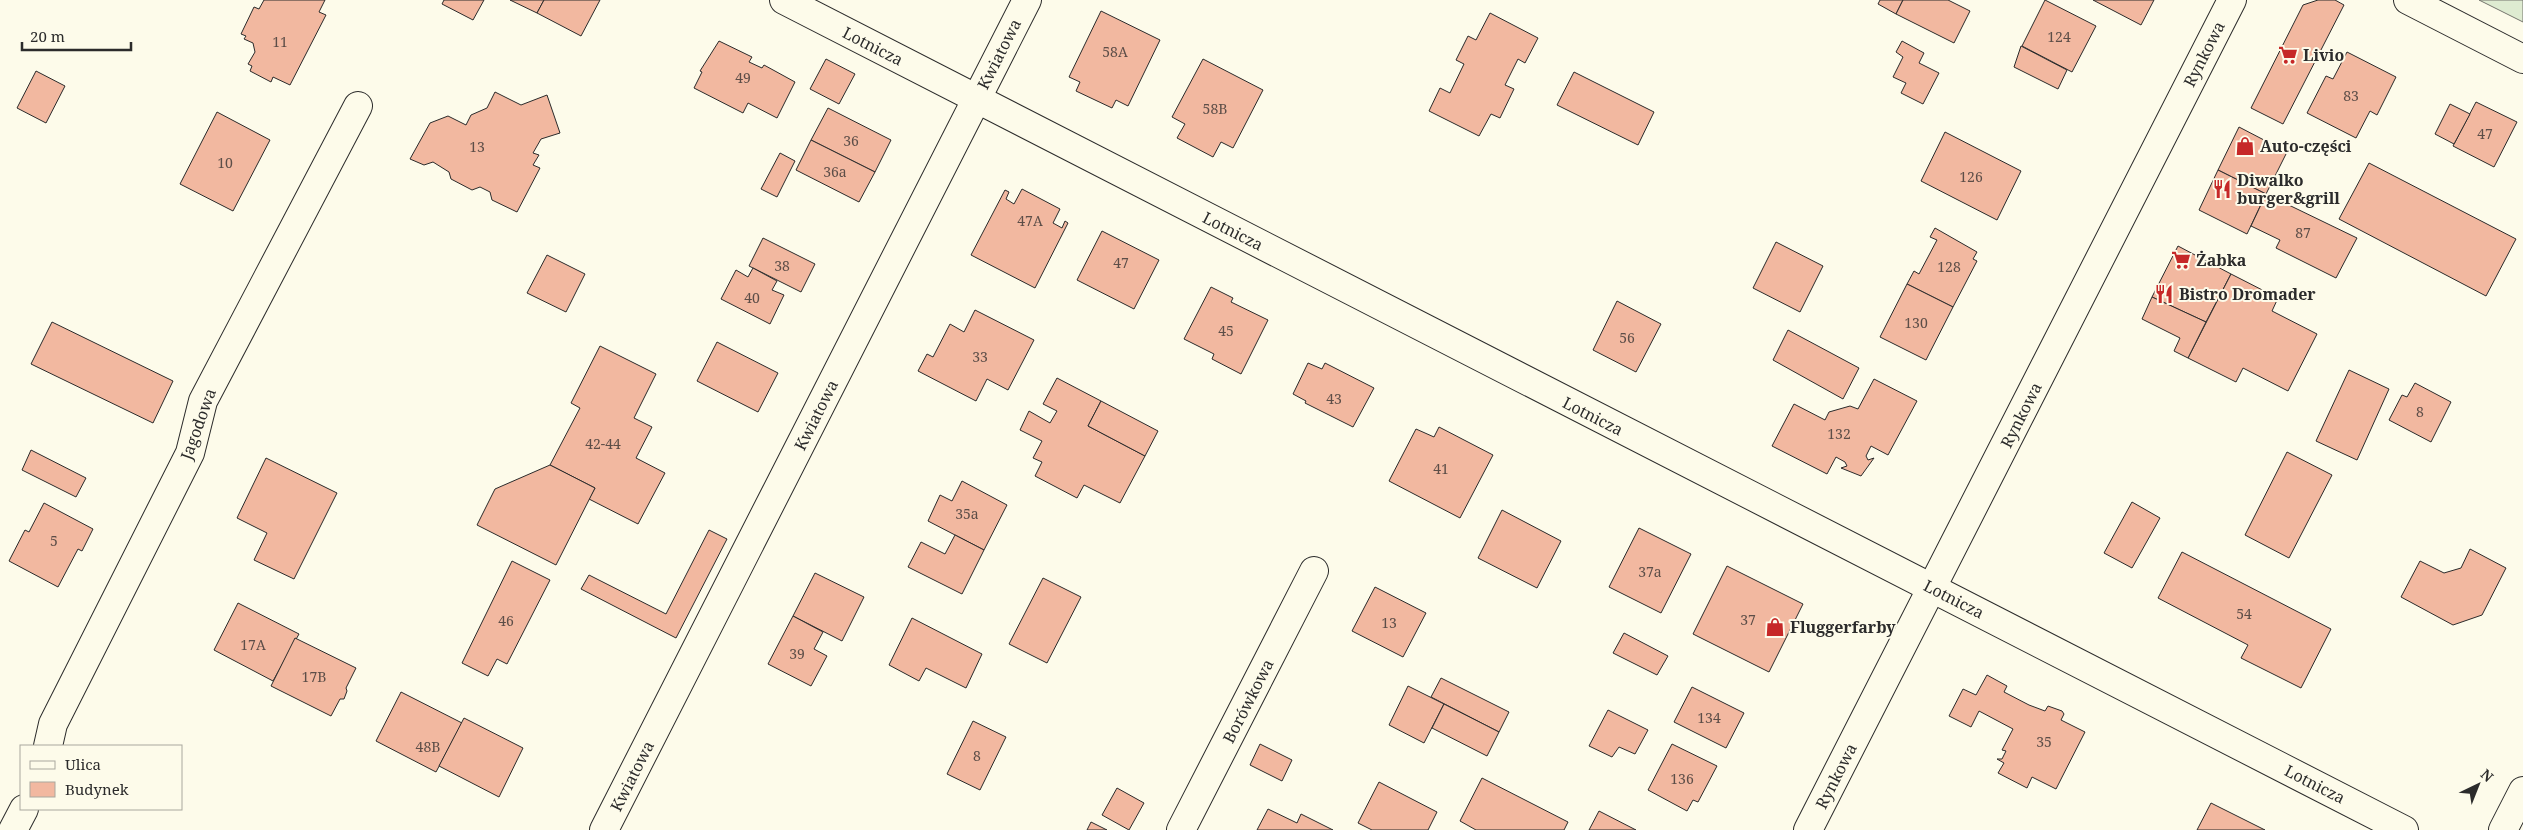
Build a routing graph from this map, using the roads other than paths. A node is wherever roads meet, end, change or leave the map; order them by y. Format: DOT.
graph roads {
  1 [pos="784,0"];
  2 [pos="1027,0"];
  3 [pos="2232,0"];
  4 [pos="2408,0"];
  5 [pos="2523,59"];
  6 [pos="976,99"];
  7 [pos="358,106"];
  8 [pos="1314,571"];
  9 [pos="1933,587"];
  10 [pos="48,745"];
  11 [pos="2523,791"];
  12 [pos="23,810"];
  13 [pos="13,830"];
  14 [pos="604,830"];
  15 [pos="1182,830"];
  16 [pos="1808,830"];
  17 [pos="2404,830"];
  18 [pos="2503,830"];
  1 -- 6 [label="street, Lotnicza"];
  2 -- 6 [label="street, Kwiatowa"];
  3 -- 9 [label="street, Rynkowa"];
  4 -- 5 [label="street"];
  6 -- 9 [label="street, Lotnicza"];
  6 -- 14 [label="street, Kwiatowa"];
  7 -- 10 [label="street, Jagodowa"];
  8 -- 15 [label="street, Borówkowa"];
  9 -- 16 [label="street, Rynkowa"];
  9 -- 17 [label="street, Lotnicza"];
  11 -- 18 [label="street"];
  12 -- 13 [label="street"];
}
